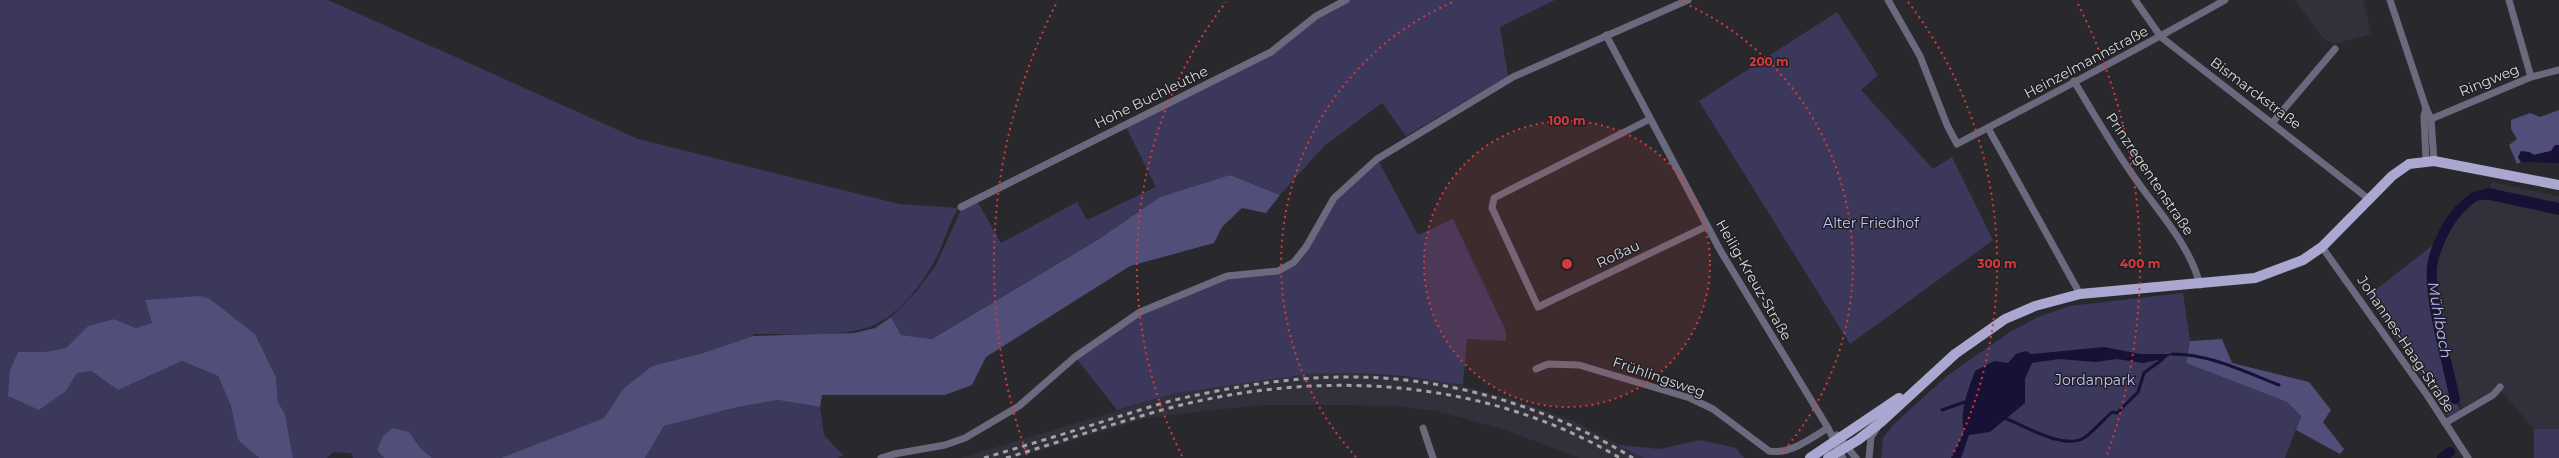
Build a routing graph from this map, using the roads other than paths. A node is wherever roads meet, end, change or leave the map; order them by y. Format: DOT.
graph roads {
  1 [pos="1346,0"];
  2 [pos="1688,0"];
  3 [pos="1888,0"];
  4 [pos="2135,0"];
  5 [pos="2225,0"];
  6 [pos="2390,0"];
  7 [pos="2509,0"];
  8 [pos="1606,35"];
  9 [pos="2161,37"];
  10 [pos="2335,49"];
  11 [pos="2559,70"];
  12 [pos="2531,77"];
  13 [pos="2074,81"];
  14 [pos="2426,108"];
  15 [pos="1650,119"];
  16 [pos="2431,119"];
  17 [pos="2273,122"];
  18 [pos="1988,128"];
  19 [pos="2430,161"];
  20 [pos="2559,185"];
  21 [pos="2370,200"];
  22 [pos="961,207"];
  23 [pos="1707,226"];
  24 [pos="2322,247"];
  25 [pos="2200,285"];
  26 [pos="2080,294"];
  27 [pos="1536,369"];
  28 [pos="1919,384"];
  29 [pos="2500,387"];
  30 [pos="1881,422"];
  31 [pos="2444,423"];
  32 [pos="1423,428"];
  33 [pos="1829,429"];
  34 [pos="1841,447"];
  35 [pos="881,458"];
  36 [pos="1433,458"];
  37 [pos="1810,458"];
  38 [pos="1828,458"];
  39 [pos="1856,458"];
  40 [pos="1869,458"];
  41 [pos="2468,458"];
  1 -- 22 [label="street, Hohe Buchleuthe"];
  2 -- 8 [label="street"];
  3 -- 18 [label="street, Heinzelmannstraße"];
  4 -- 9 [label="street, Bismarckstraße"];
  5 -- 9 [label="street, Heinzelmannstraße"];
  6 -- 14 [label="street"];
  7 -- 12 [label="street"];
  8 -- 15 [label="street, Heilig-Kreuz-Straße"];
  8 -- 35 [label="street"];
  9 -- 13 [label="street, Heinzelmannstraße"];
  9 -- 17 [label="street, Bismarckstraße"];
  10 -- 17 [label="street"];
  11 -- 12 [label="street, Ringweg"];
  12 -- 16 [label="street, Ringweg"];
  13 -- 18 [label="street, Heinzelmannstraße"];
  13 -- 25 [label="street, Prinzregentenstraße"];
  14 -- 16 [label="street"];
  14 -- 19 [label="street"];
  15 -- 23 [label="street, Heilig-Kreuz-Straße"];
  15 -- 23 [label="street, Roßau"];
  16 -- 19 [label="street"];
  17 -- 21 [label="street, Bismarckstraße"];
  18 -- 26 [label="street"];
  19 -- 20 [label="main road"];
  19 -- 21 [label="main road"];
  21 -- 24 [label="main road"];
  23 -- 33 [label="street, Heilig-Kreuz-Straße"];
  24 -- 25 [label="main road"];
  24 -- 31 [label="street, Johannes-Haag-Straße"];
  25 -- 26 [label="main road"];
  26 -- 28 [label="main road"];
  27 -- 33 [label="street, Frühlingsweg"];
  28 -- 30 [label="main road"];
  28 -- 34 [label="main road"];
  29 -- 31 [label="street"];
  30 -- 34 [label="main road"];
  30 -- 40 [label="street"];
  31 -- 41 [label="street, Johannes-Haag-Straße"];
  32 -- 36 [label="street"];
  33 -- 34 [label="street"];
  34 -- 37 [label="main road"];
  34 -- 38 [label="main road"];
  34 -- 39 [label="street"];
}
